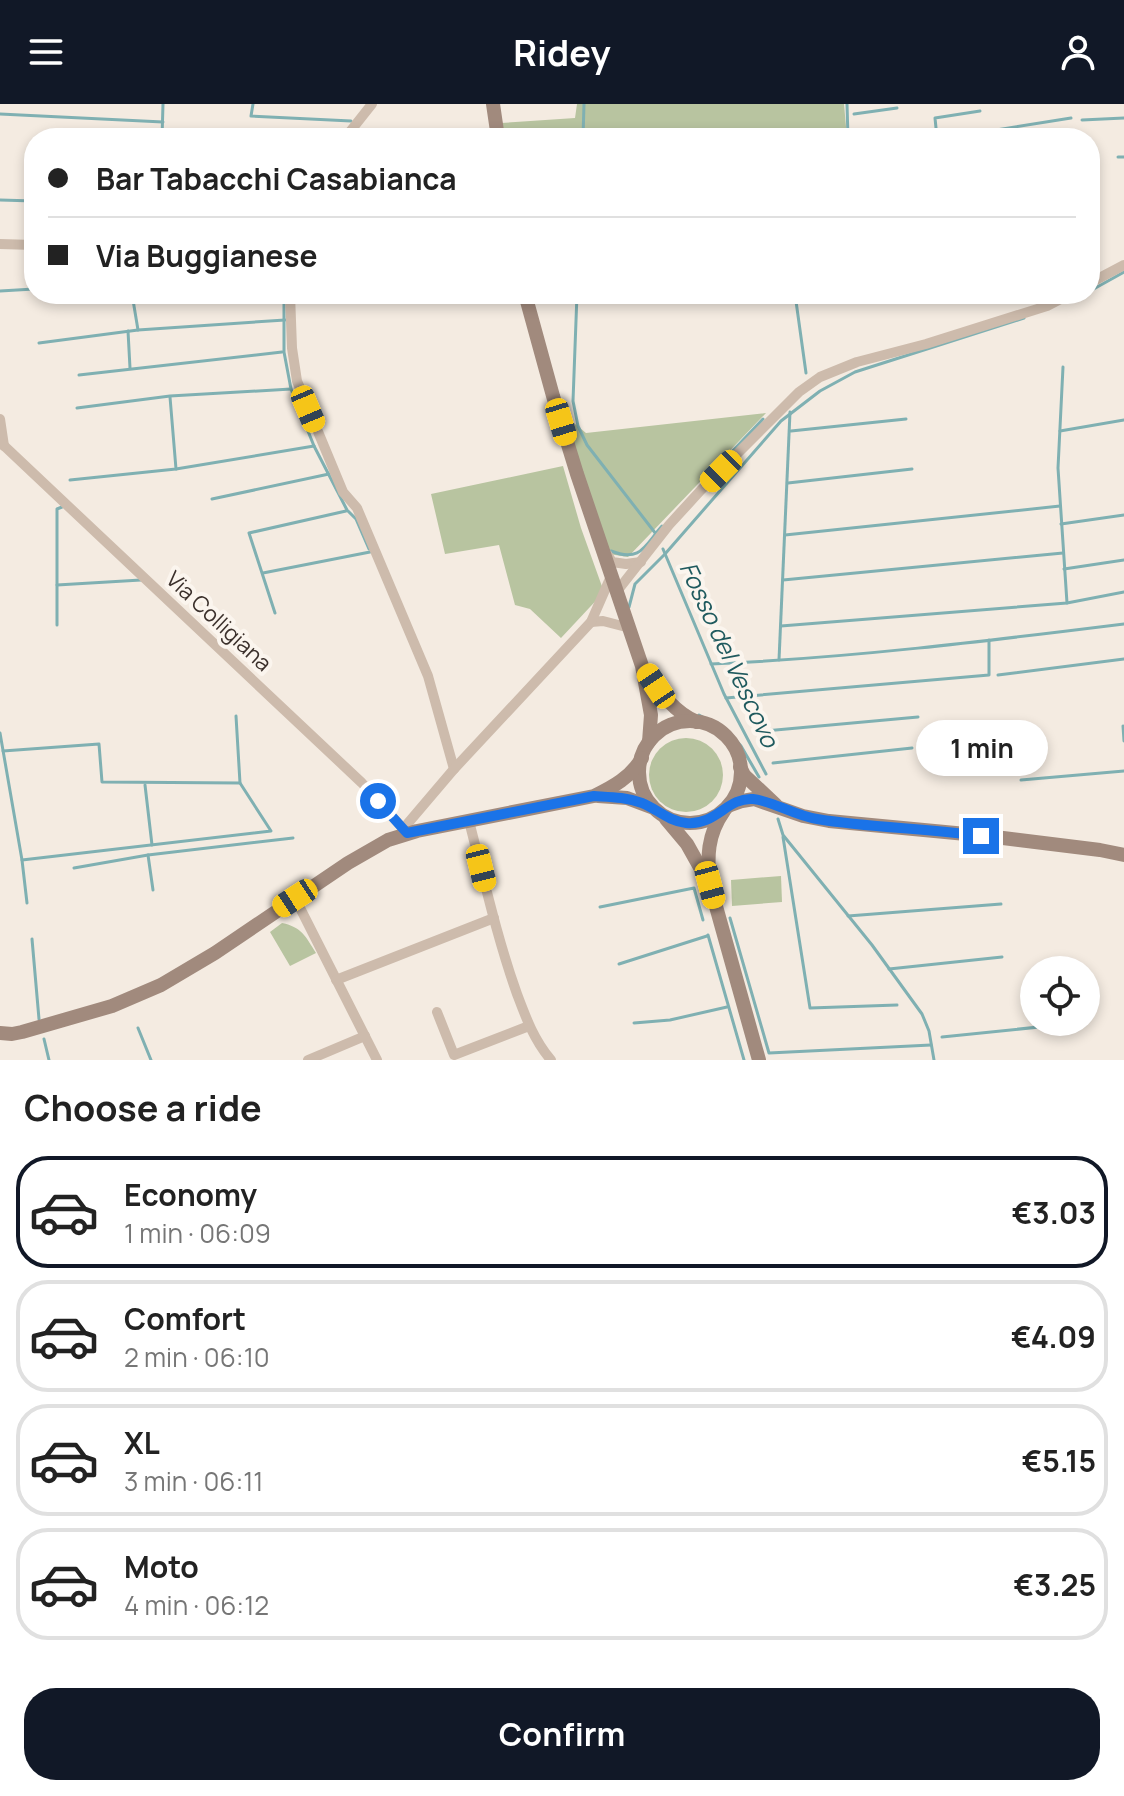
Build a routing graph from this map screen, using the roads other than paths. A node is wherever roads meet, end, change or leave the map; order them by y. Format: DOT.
graph roads {
  1 [pos="372,104"];
  2 [pos="493,104"];
  3 [pos="353,128"];
  4 [pos="497,128"];
  5 [pos="0,244"];
  6 [pos="24,245"];
  7 [pos="1124,265"];
  8 [pos="1100,278"];
  9 [pos="290,304"];
  10 [pos="528,304"];
  11 [pos="1051,304"];
  12 [pos="0,419"];
  13 [pos="2,444"];
  14 [pos="603,549"];
  15 [pos="641,562"];
  16 [pos="612,574"];
  17 [pos="618,590"];
  18 [pos="591,622"];
  19 [pos="630,628"];
  20 [pos="642,666"];
  21 [pos="697,722"];
  22 [pos="649,742"];
  23 [pos="642,758"];
  24 [pos="740,767"];
  25 [pos="454,769"];
  26 [pos="594,796"];
  27 [pos="727,806"];
  28 [pos="779,808"];
  29 [pos="658,811"];
  30 [pos="469,821"];
  31 [pos="405,831"];
  32 [pos="1124,855"];
  33 [pos="710,885"];
  34 [pos="295,898"];
  35 [pos="494,918"];
  36 [pos="336,980"];
  37 [pos="437,1012"];
  38 [pos="529,1026"];
  39 [pos="0,1033"];
  40 [pos="365,1036"];
  41 [pos="308,1060"];
  42 [pos="377,1060"];
  43 [pos="551,1060"];
  44 [pos="759,1060"];
  1 -- 3 [label="street"];
  2 -- 4 [label="main road"];
  5 -- 6 [label="street"];
  7 -- 8 [label="street"];
  9 -- 25 [label="street"];
  10 -- 14 [label="main road"];
  11 -- 15 [label="street"];
  12 -- 13 [label="street, Via Colligiana"];
  13 -- 31 [label="street, Via Colligiana"];
  14 -- 15 [label="street"];
  14 -- 16 [label="main road"];
  15 -- 17 [label="street"];
  16 -- 17 [label="main road"];
  16 -- 18 [label="street"];
  17 -- 19 [label="main road"];
  18 -- 19 [label="street"];
  18 -- 25 [label="street"];
  19 -- 20 [label="main road"];
  20 -- 21 [label="main road"];
  20 -- 22 [label="main road"];
  21 -- 22 [label="main road"];
  21 -- 24 [label="main road"];
  22 -- 23 [label="main road"];
  23 -- 26 [label="main road"];
  23 -- 29 [label="main road"];
  24 -- 27 [label="main road"];
  24 -- 28 [label="main road"];
  25 -- 31 [label="street"];
  26 -- 29 [label="main road"];
  26 -- 30 [label="main road"];
  27 -- 28 [label="main road"];
  27 -- 29 [label="main road"];
  27 -- 33 [label="main road"];
  28 -- 32 [label="main road"];
  29 -- 33 [label="main road"];
  30 -- 31 [label="main road"];
  30 -- 35 [label="street"];
  31 -- 34 [label="main road"];
  33 -- 44 [label="main road"];
  34 -- 36 [label="street"];
  34 -- 39 [label="main road"];
  35 -- 36 [label="street"];
  35 -- 38 [label="street"];
  36 -- 40 [label="street"];
  37 -- 38 [label="street"];
  38 -- 43 [label="street"];
  40 -- 41 [label="street"];
  40 -- 42 [label="street"];
}
